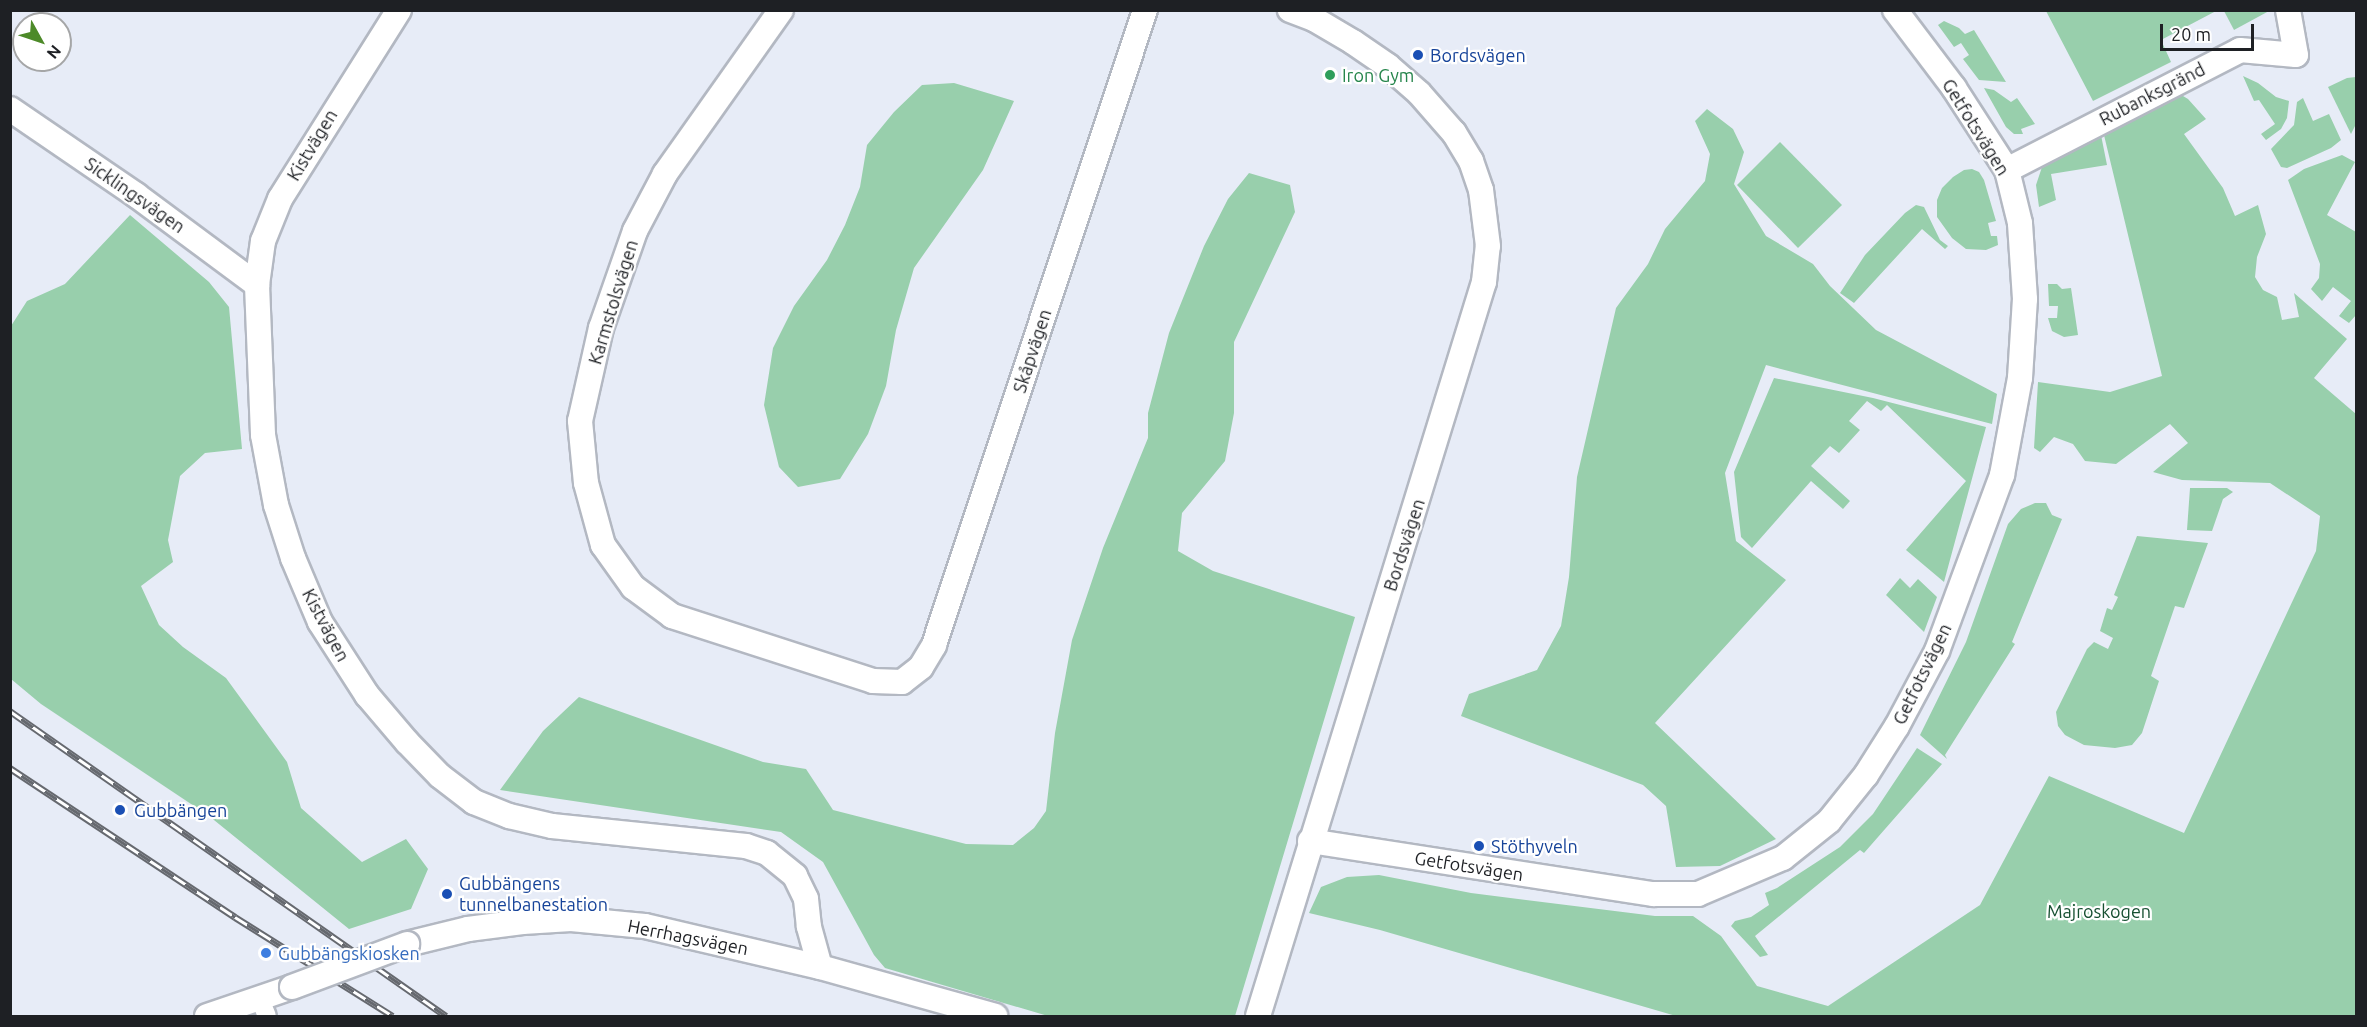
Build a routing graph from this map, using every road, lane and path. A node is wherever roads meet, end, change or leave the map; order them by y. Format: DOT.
graph roads {
  1 [pos="399,10"];
  2 [pos="781,10"];
  3 [pos="1145,10"];
  4 [pos="1290,10"];
  5 [pos="1895,10"];
  6 [pos="2288,10"];
  7 [pos="10,109"];
  8 [pos="2007,170"];
  9 [pos="257,285"];
  10 [pos="902,682"];
  11 [pos="1310,841"];
  12 [pos="820,967"];
  13 [pos="263,1008"];
  14 [pos="207,1017"];
  15 [pos="995,1017"];
  16 [pos="1258,1017"];
  1 -- 9 [label="street, Kistvägen"];
  2 -- 10 [label="street, Karmstolsvägen"];
  3 -- 10 [label="street, Skåpvägen"];
  4 -- 11 [label="street, Bordsvägen"];
  5 -- 8 [label="street, Getfotsvägen"];
  6 -- 8 [label="street, Rubanksgränd"];
  7 -- 9 [label="street, Sicklingsvägen"];
  8 -- 11 [label="street, Getfotsvägen"];
  9 -- 12 [label="street, Kistvägen"];
  11 -- 16 [label="street, Bordsvägen"];
  12 -- 13 [label="street, Herrhagsvägen, bridge"];
  12 -- 15 [label="street, Herrhagsvägen"];
  13 -- 14 [label="street, Herrhagsvägen"];
}
